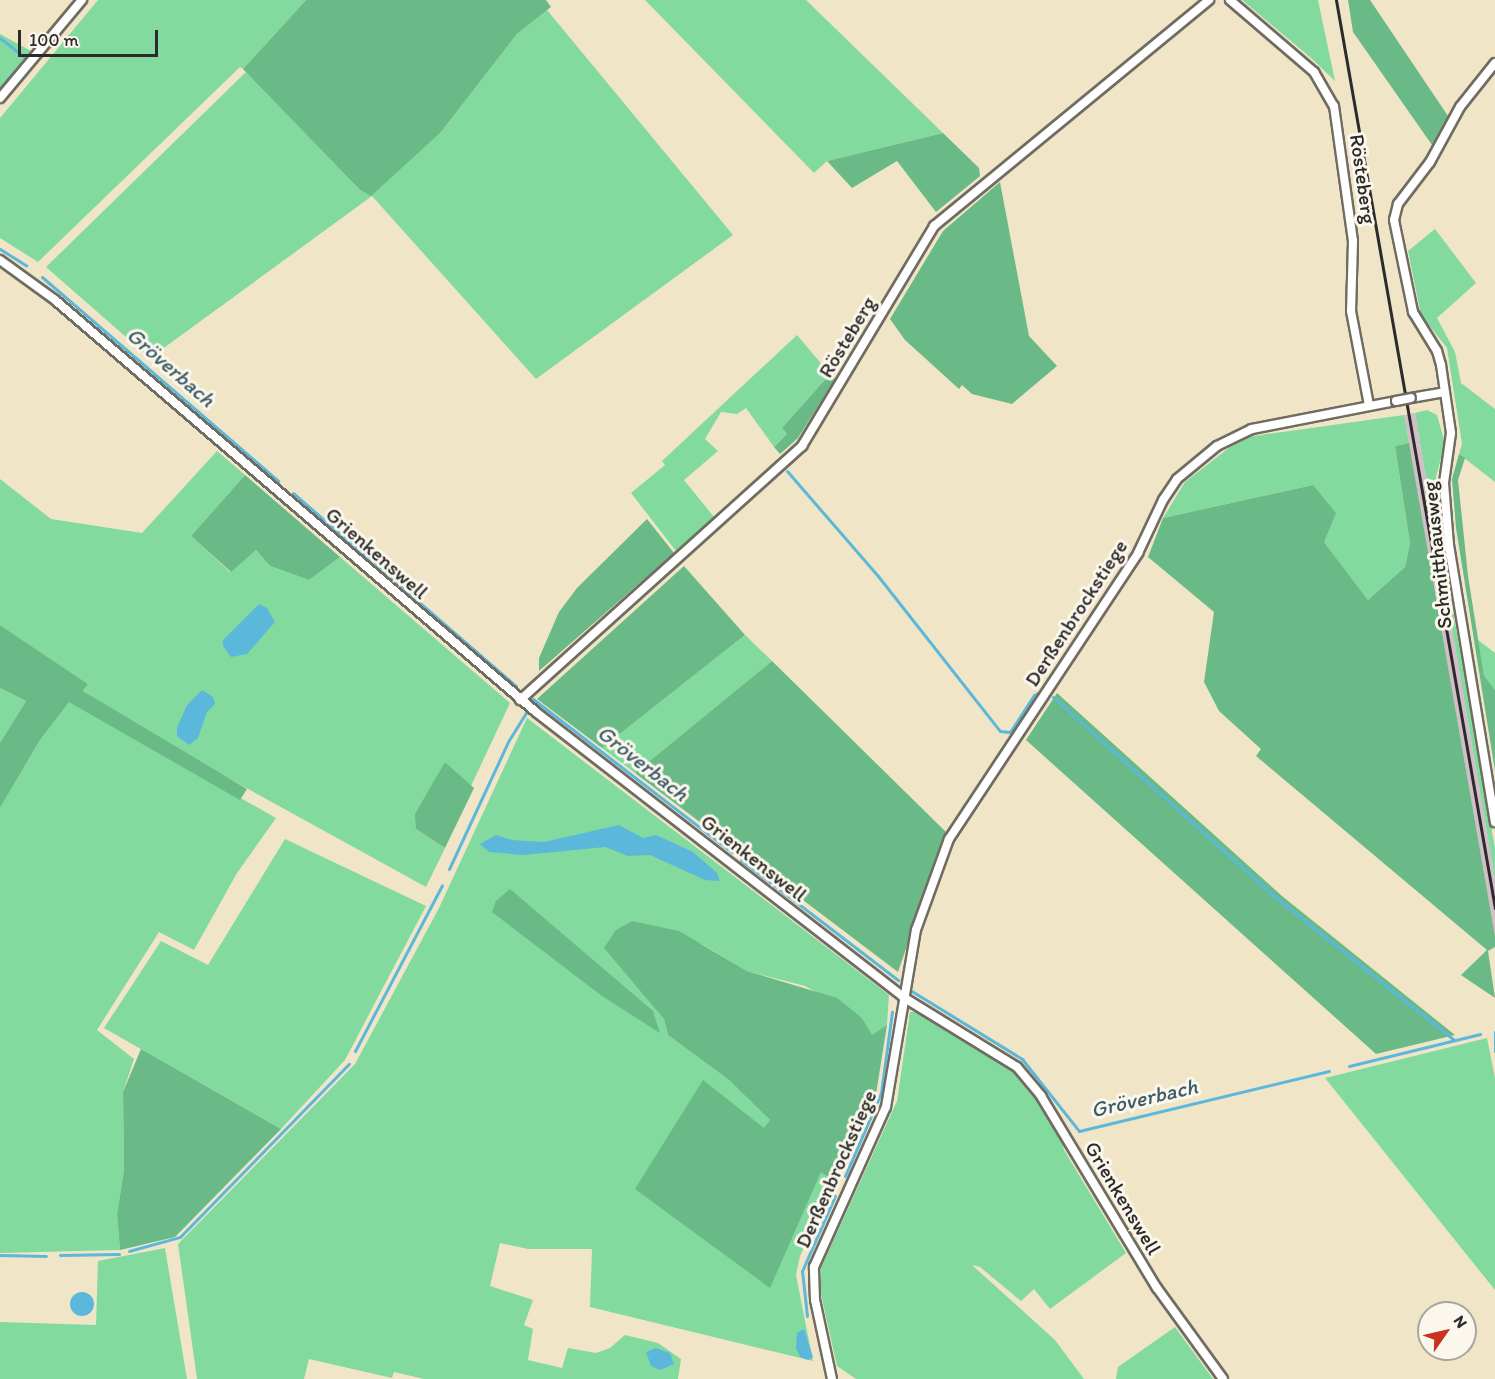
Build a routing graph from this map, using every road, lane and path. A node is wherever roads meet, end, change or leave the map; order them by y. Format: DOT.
graph roads {
  1 [pos="82,0"];
  2 [pos="1209,0"];
  3 [pos="1230,0"];
  4 [pos="1495,63"];
  5 [pos="0,98"];
  6 [pos="0,260"];
  7 [pos="1444,392"];
  8 [pos="1369,405"];
  9 [pos="520,700"];
  10 [pos="1495,822"];
  11 [pos="903,997"];
  12 [pos="832,1379"];
  13 [pos="1223,1379"];
  1 -- 5 [label="street"];
  2 -- 9 [label="street, Rösteberg"];
  3 -- 8 [label="street, Rösteberg"];
  4 -- 7 [label="street"];
  6 -- 9 [label="street, Grienkenswell"];
  7 -- 8 [label="street, Derßenbrockstiege, bridge"];
  7 -- 10 [label="street, Schmitthausweg"];
  8 -- 11 [label="street, Derßenbrockstiege"];
  9 -- 11 [label="street, Grienkenswell"];
  11 -- 12 [label="street, Derßenbrockstiege"];
  11 -- 13 [label="street, Grienkenswell"];
}
